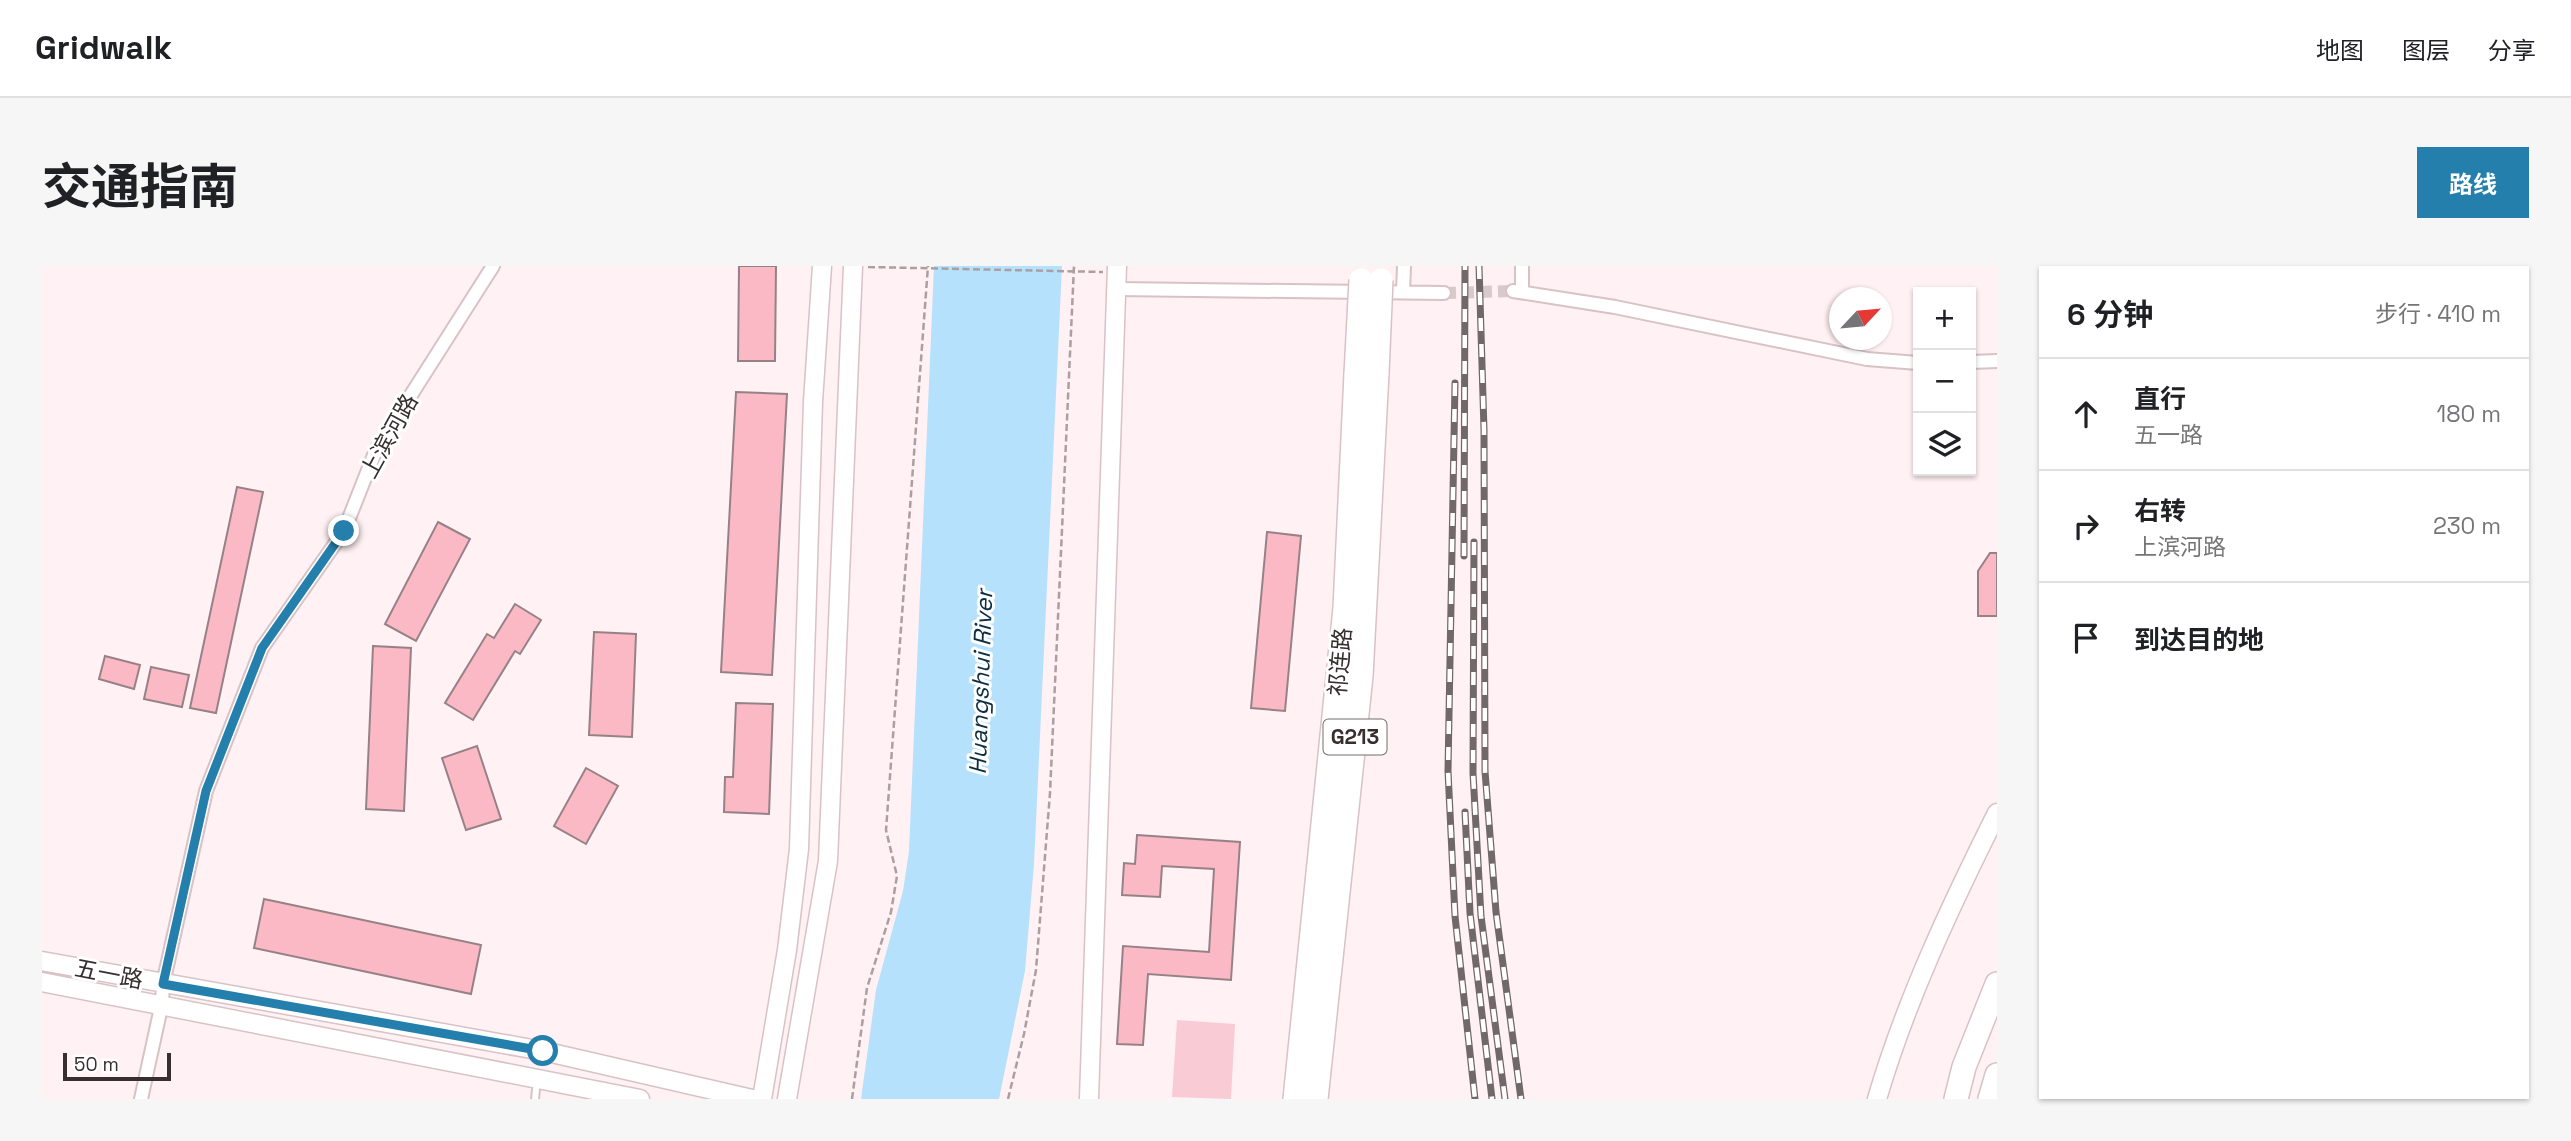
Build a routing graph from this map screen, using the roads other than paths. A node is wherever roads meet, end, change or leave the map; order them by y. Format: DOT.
graph roads {
  1 [pos="493,266"];
  2 [pos="821,266"];
  3 [pos="1404,266"];
  4 [pos="1522,266"];
  5 [pos="853,267"];
  6 [pos="1371,273"];
  7 [pos="1117,276"];
  8 [pos="1403,292"];
  9 [pos="1444,293"];
  10 [pos="1997,361"];
  11 [pos="1976,362"];
  12 [pos="1913,363"];
  13 [pos="1367,374"];
  14 [pos="1997,813"];
  15 [pos="42,961"];
  16 [pos="42,982"];
  17 [pos="163,984"];
  18 [pos="1997,984"];
  19 [pos="162,1003"];
  20 [pos="1997,1075"];
  21 [pos="537,1078"];
  22 [pos="141,1099"];
  23 [pos="535,1099"];
  24 [pos="640,1099"];
  25 [pos="752,1099"];
  26 [pos="762,1099"];
  27 [pos="787,1099"];
  28 [pos="1089,1099"];
  29 [pos="1295,1099"];
  30 [pos="1317,1099"];
  31 [pos="1877,1099"];
  32 [pos="1956,1099"];
  33 [pos="1990,1099"];
  1 -- 17 [label="street, 上滨河路"];
  2 -- 26 [label="street"];
  3 -- 8 [label="street"];
  4 -- 12 [label="street"];
  5 -- 27 [label="street"];
  6 -- 13 [label="highway, 祁连路 / G213, bridge"];
  7 -- 8 [label="street"];
  7 -- 28 [label="street"];
  8 -- 9 [label="street"];
  10 -- 11 [label="street"];
  13 -- 29 [label="highway, 祁连路 / G213"];
  13 -- 30 [label="highway, 祁连路 / G213"];
  14 -- 31 [label="street"];
  15 -- 17 [label="street, 五一路"];
  16 -- 19 [label="street, 五一路"];
  17 -- 19 [label="street, 上滨河路"];
  17 -- 25 [label="street, 五一路"];
  18 -- 32 [label="highway"];
  19 -- 21 [label="street, 五一路"];
  19 -- 22 [label="street, 上滨河路"];
  20 -- 33 [label="highway"];
  21 -- 23 [label="lane"];
  21 -- 24 [label="street, 五一路"];
}
